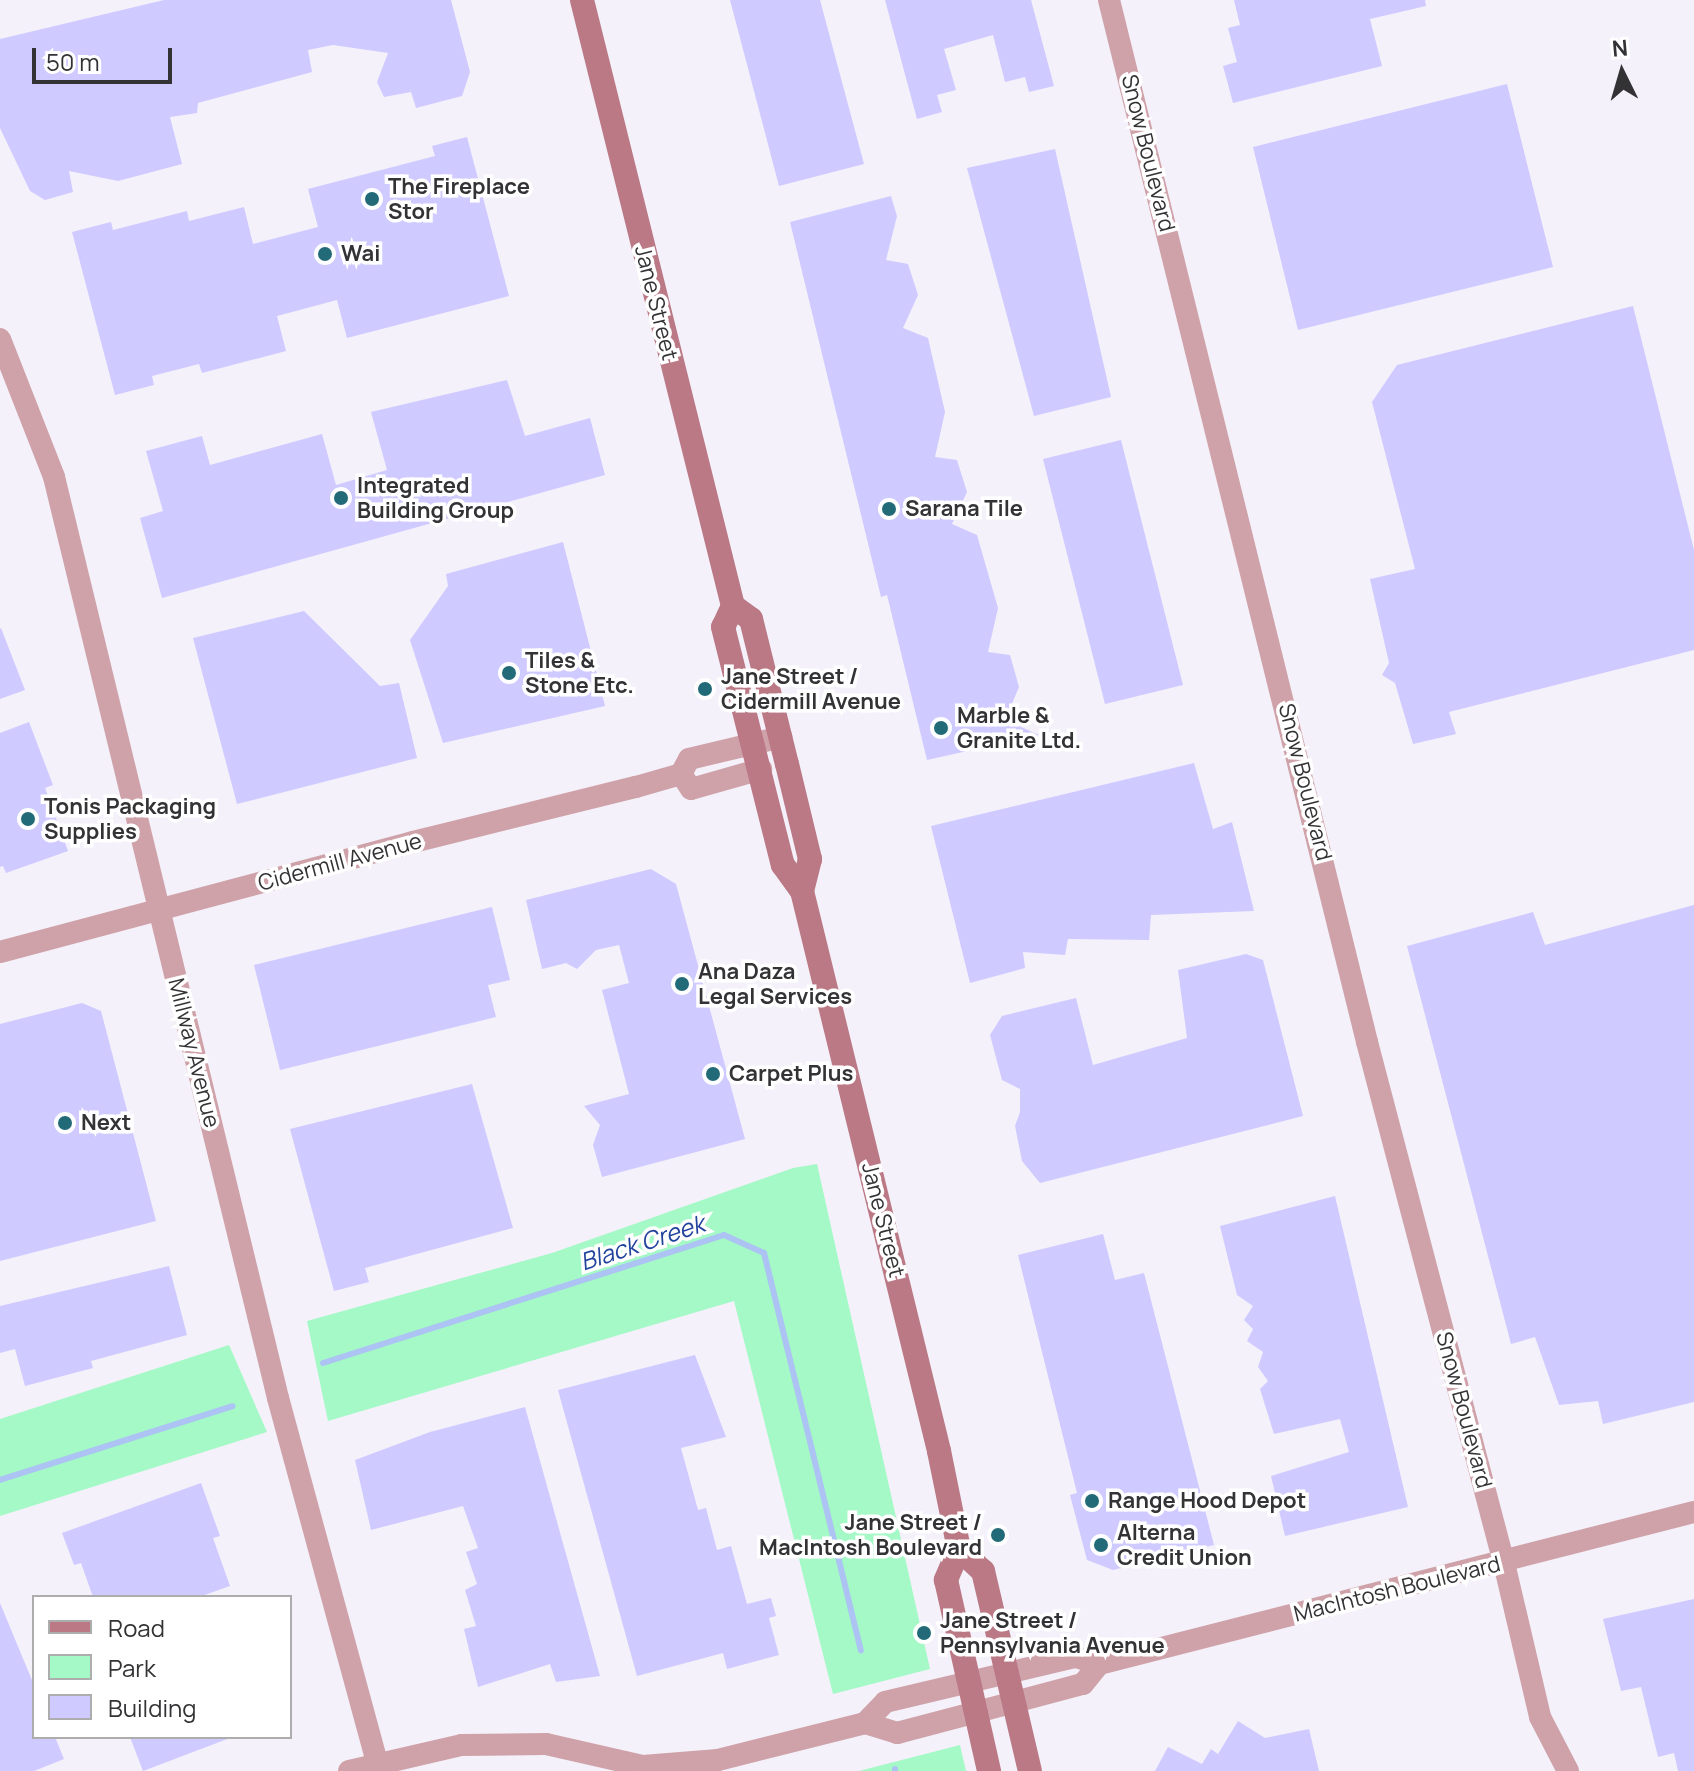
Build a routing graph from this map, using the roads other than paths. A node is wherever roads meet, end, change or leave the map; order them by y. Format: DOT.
graph roads {
  1 [pos="582,0"];
  2 [pos="1109,0"];
  3 [pos="0,339"];
  4 [pos="733,606"];
  5 [pos="781,737"];
  6 [pos="754,741"];
  7 [pos="761,769"];
  8 [pos="681,774"];
  9 [pos="802,891"];
  10 [pos="160,910"];
  11 [pos="0,952"];
  12 [pos="1694,1512"];
  13 [pos="959,1549"];
  14 [pos="1504,1563"];
  15 [pos="1099,1664"];
  16 [pos="1007,1673"];
  17 [pos="969,1683"];
  18 [pos="1014,1700"];
  19 [pos="974,1712"];
  20 [pos="865,1723"];
  21 [pos="377,1766"];
  22 [pos="349,1771"];
  23 [pos="989,1771"];
  24 [pos="1030,1771"];
  25 [pos="1568,1771"];
  1 -- 4 [label="main road, Jane Street"];
  2 -- 14 [label="street, Snow Boulevard"];
  3 -- 10 [label="street, Millway Avenue"];
  4 -- 5 [label="main road, Jane Street"];
  4 -- 6 [label="main road, Jane Street"];
  5 -- 6 [label="street, Cidermill Avenue"];
  5 -- 9 [label="main road, Jane Street"];
  6 -- 7 [label="main road, Jane Street"];
  6 -- 8 [label="street, Cidermill Avenue"];
  7 -- 8 [label="street"];
  7 -- 9 [label="main road, Jane Street"];
  8 -- 10 [label="street, Cidermill Avenue"];
  9 -- 13 [label="main road, Jane Street"];
  10 -- 11 [label="street, Cidermill Avenue"];
  10 -- 21 [label="street, Millway Avenue"];
  12 -- 14 [label="street, MacIntosh Boulevard"];
  13 -- 16 [label="main road, Jane Street"];
  13 -- 17 [label="main road, Jane Street"];
  14 -- 15 [label="street, MacIntosh Boulevard"];
  14 -- 25 [label="street, Snow Boulevard"];
  15 -- 16 [label="street, MacIntosh Boulevard"];
  15 -- 18 [label="street, MacIntosh Boulevard"];
  16 -- 17 [label="street, MacIntosh Boulevard"];
  16 -- 18 [label="main road, Jane Street"];
  17 -- 19 [label="main road, Jane Street"];
  17 -- 20 [label="street, MacIntosh Boulevard"];
  18 -- 19 [label="street, MacIntosh Boulevard"];
  18 -- 24 [label="main road, Jane Street"];
  19 -- 20 [label="street, MacIntosh Boulevard"];
  19 -- 23 [label="main road, Jane Street"];
  20 -- 21 [label="street"];
  21 -- 22 [label="street"];
}
